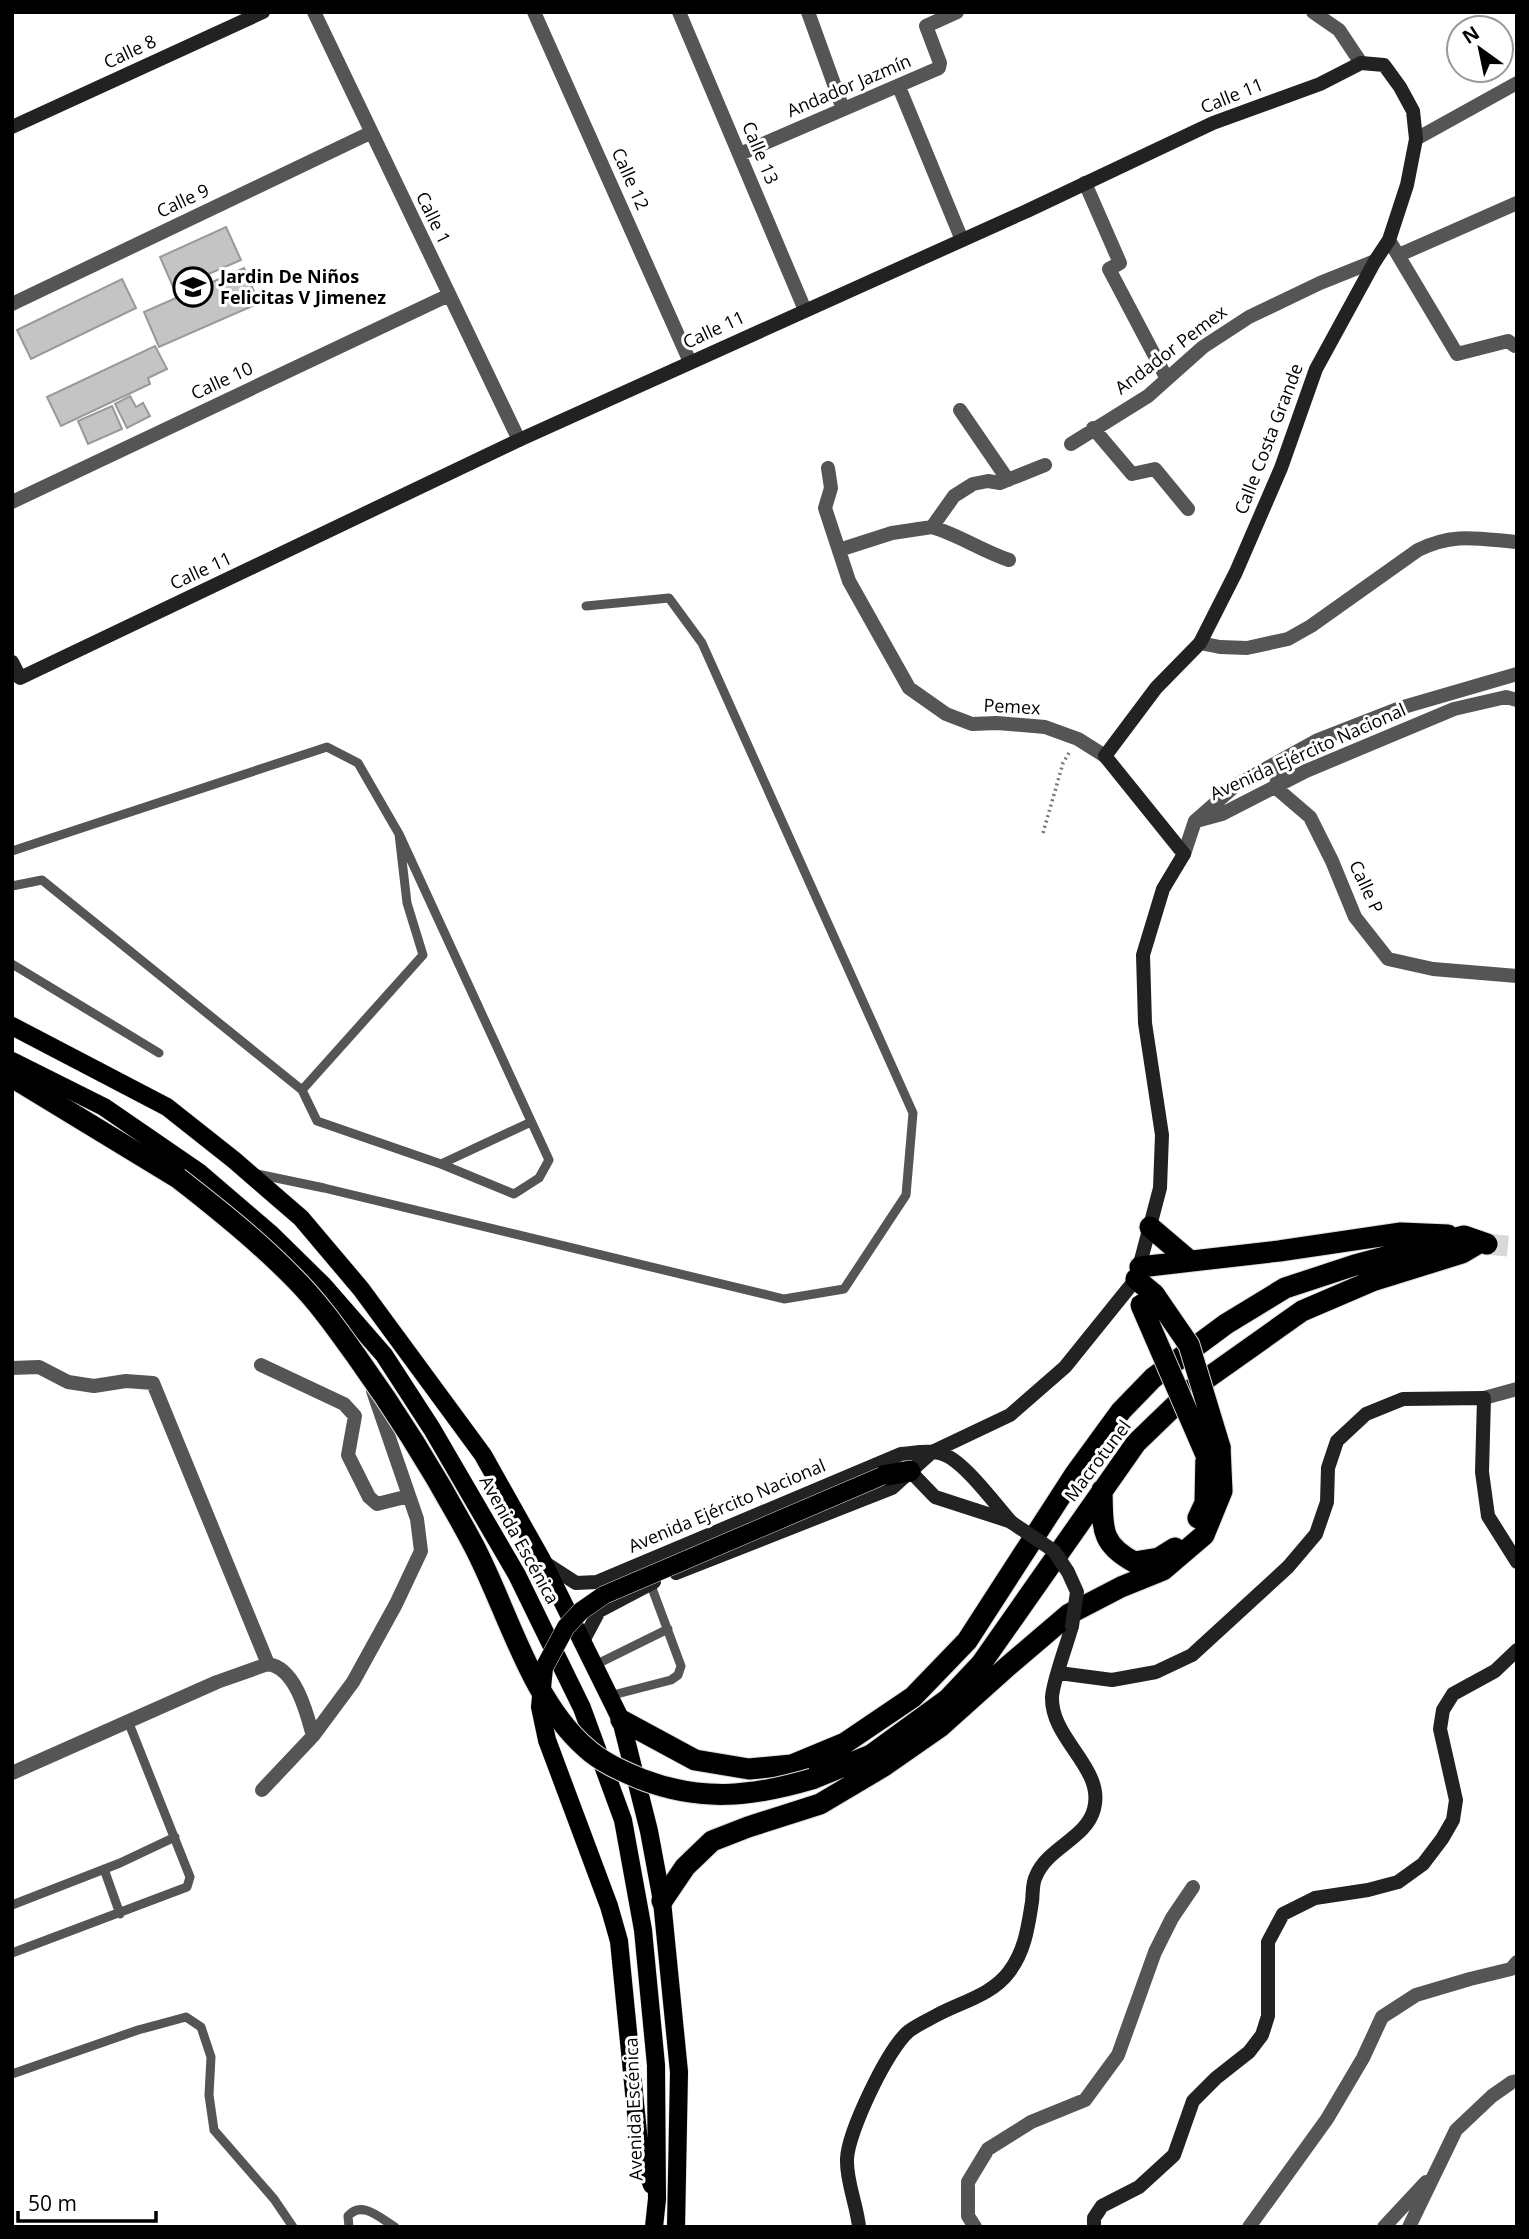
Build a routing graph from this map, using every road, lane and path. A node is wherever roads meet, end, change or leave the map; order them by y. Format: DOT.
graph roads {
  1 [pos="263,12"];
  2 [pos="314,12"];
  3 [pos="534,12"];
  4 [pos="679,12"];
  5 [pos="808,12"];
  6 [pos="957,12"];
  7 [pos="1313,12"];
  8 [pos="1360,63"];
  9 [pos="1517,83"];
  10 [pos="899,87"];
  11 [pos="843,109"];
  12 [pos="12,127"];
  13 [pos="370,134"];
  14 [pos="1416,139"];
  15 [pos="740,154"];
  16 [pos="1085,183"];
  17 [pos="1517,203"];
  18 [pos="962,240"];
  19 [pos="1389,240"];
  20 [pos="1399,255"];
  21 [pos="1375,261"];
  22 [pos="449,295"];
  23 [pos="12,303"];
  24 [pos="805,310"];
  25 [pos="1515,346"];
  26 [pos="690,362"];
  27 [pos="1167,379"];
  28 [pos="960,410"];
  29 [pos="1093,428"];
  30 [pos="519,440"];
  31 [pos="1070,444"];
  32 [pos="1045,465"];
  33 [pos="828,468"];
  34 [pos="1007,480"];
  35 [pos="12,502"];
  36 [pos="1188,509"];
  37 [pos="932,527"];
  38 [pos="1517,542"];
  39 [pos="839,551"];
  40 [pos="1009,560"];
  41 [pos="586,606"];
  42 [pos="1200,643"];
  43 [pos="12,662"];
  44 [pos="1517,674"];
  45 [pos="1517,700"];
  46 [pos="1078,739"];
  47 [pos="1105,756"];
  48 [pos="1285,758"];
  49 [pos="1275,787"];
  50 [pos="1195,821"];
  51 [pos="1043,833"];
  52 [pos="398,834"];
  53 [pos="12,851"];
  54 [pos="1184,853"];
  55 [pos="12,886"];
  56 [pos="12,964"];
  57 [pos="1517,976"];
  58 [pos="12,1026"];
  59 [pos="159,1054"];
  60 [pos="12,1061"];
  61 [pos="12,1077"];
  62 [pos="303,1090"];
  63 [pos="531,1122"];
  64 [pos="441,1164"];
  65 [pos="248,1172"];
  66 [pos="1150,1227"];
  67 [pos="1477,1241"];
  68 [pos="1190,1261"];
  69 [pos="1140,1287"];
  70 [pos="334,1297"];
  71 [pos="261,1366"];
  72 [pos="12,1368"];
  73 [pos="1517,1389"];
  74 [pos="1484,1398"];
  75 [pos="1213,1451"];
  76 [pos="932,1452"];
  77 [pos="910,1471"];
  78 [pos="882,1476"];
  79 [pos="1102,1490"];
  80 [pos="409,1496"];
  81 [pos="1012,1522"];
  82 [pos="542,1560"];
  83 [pos="1517,1562"];
  84 [pos="642,1563"];
  85 [pos="650,1583"];
  86 [pos="668,1629"];
  87 [pos="582,1643"];
  88 [pos="1517,1650"];
  89 [pos="268,1664"];
  90 [pos="981,1664"];
  91 [pos="593,1666"];
  92 [pos="1008,1666"];
  93 [pos="1059,1674"];
  94 [pos="609,1696"];
  95 [pos="948,1699"];
  96 [pos="621,1720"];
  97 [pos="128,1721"];
  98 [pos="940,1727"];
  99 [pos="313,1736"];
  100 [pos="12,1773"];
  101 [pos="262,1790"];
  102 [pos="175,1837"];
  103 [pos="104,1869"];
  104 [pos="1193,1887"];
  105 [pos="662,1901"];
  106 [pos="12,1905"];
  107 [pos="120,1914"];
  108 [pos="12,1953"];
  109 [pos="1517,1962"];
  110 [pos="12,2074"];
  111 [pos="1517,2081"];
  112 [pos="1517,2094"];
  113 [pos="1492,2096"];
  114 [pos="1435,2173"];
  115 [pos="657,2199"];
  116 [pos="293,2227"];
  117 [pos="349,2227"];
  118 [pos="395,2227"];
  119 [pos="654,2227"];
  120 [pos="676,2227"];
  121 [pos="859,2227"];
  122 [pos="975,2227"];
  123 [pos="1094,2227"];
  124 [pos="1249,2227"];
  125 [pos="1384,2227"];
  126 [pos="1409,2227"];
  1 -- 12 [label="street, Calle 8"];
  2 -- 13 [label="street, Calle 1"];
  3 -- 26 [label="street, Calle 12"];
  4 -- 15 [label="street, Calle 13"];
  5 -- 11 [label="street"];
  6 -- 10 [label="street, Andador Jazmín"];
  7 -- 8 [label="street"];
  8 -- 14 [label="street, Calle Costa Grande"];
  8 -- 16 [label="street, Calle 11"];
  9 -- 14 [label="street"];
  10 -- 11 [label="street, Andador Jazmín"];
  10 -- 18 [label="street"];
  11 -- 15 [label="street, Andador Jazmín"];
  13 -- 22 [label="street, Calle 1"];
  13 -- 23 [label="street, Calle 9"];
  14 -- 19 [label="street, Calle Costa Grande"];
  15 -- 24 [label="street, Calle 13"];
  16 -- 18 [label="street, Calle 11"];
  16 -- 27 [label="street"];
  17 -- 20 [label="street"];
  18 -- 24 [label="street, Calle 11"];
  19 -- 20 [label="street"];
  19 -- 21 [label="street, Calle Costa Grande"];
  20 -- 25 [label="street"];
  21 -- 27 [label="street, Andador Pemex"];
  21 -- 42 [label="street, Calle Costa Grande"];
  22 -- 30 [label="street, Calle 1"];
  22 -- 35 [label="street, Calle 10"];
  24 -- 26 [label="street, Calle 11"];
  26 -- 30 [label="street, Calle 11"];
  27 -- 29 [label="street, Andador Pemex"];
  28 -- 34 [label="street"];
  29 -- 31 [label="street, Andador Pemex"];
  29 -- 36 [label="street"];
  30 -- 43 [label="street, Calle 11"];
  32 -- 34 [label="street"];
  33 -- 39 [label="street, Pemex"];
  34 -- 37 [label="street"];
  37 -- 39 [label="street"];
  37 -- 40 [label="street"];
  38 -- 42 [label="street"];
  39 -- 46 [label="street, Pemex"];
  41 -- 65 [label="lane"];
  42 -- 47 [label="street, Calle Costa Grande"];
  44 -- 48 [label="street, Avenida Ejército Nacional"];
  45 -- 49 [label="street, Avenida Ejército Nacional"];
  46 -- 47 [label="street, Pemex"];
  46 -- 51 [label="path"];
  47 -- 54 [label="street, Pemex"];
  48 -- 49 [label="street"];
  48 -- 50 [label="street, Avenida Ejército Nacional"];
  49 -- 50 [label="street, Avenida Ejército Nacional"];
  49 -- 57 [label="street, Calle P"];
  50 -- 54 [label="street, Avenida Ejército Nacional"];
  52 -- 53 [label="lane"];
  52 -- 62 [label="lane"];
  52 -- 63 [label="lane"];
  54 -- 66 [label="street, Avenida Ejército Nacional"];
  55 -- 62 [label="lane"];
  56 -- 59 [label="lane"];
  58 -- 65 [label="main road"];
  60 -- 70 [label="main road, Avenida Escénica"];
  61 -- 95 [label="highway, Macrotunel, bridge"];
  62 -- 64 [label="lane"];
  63 -- 64 [label="lane"];
  63 -- 64 [label="lane"];
  65 -- 82 [label="main road"];
  66 -- 68 [label="highway"];
  66 -- 69 [label="street, Avenida Ejército Nacional"];
  67 -- 68 [label="highway"];
  67 -- 79 [label="highway, Macrotunel"];
  67 -- 96 [label="highway"];
  68 -- 69 [label="highway"];
  69 -- 75 [label="highway, bridge"];
  69 -- 76 [label="street, Avenida Ejército Nacional"];
  70 -- 80 [label="street"];
  70 -- 115 [label="main road, Avenida Escénica"];
  71 -- 80 [label="street"];
  72 -- 89 [label="street"];
  73 -- 74 [label="street"];
  74 -- 83 [label="street"];
  74 -- 93 [label="street"];
  75 -- 79 [label="highway"];
  75 -- 92 [label="highway"];
  76 -- 77 [label="street, Avenida Ejército Nacional"];
  76 -- 81 [label="street"];
  76 -- 84 [label="street, Avenida Ejército Nacional"];
  77 -- 78 [label="highway"];
  77 -- 81 [label="street"];
  77 -- 85 [label="street, Avenida Ejército Nacional"];
  78 -- 115 [label="main road, bridge"];
  79 -- 90 [label="highway, Macrotunel"];
  80 -- 99 [label="street"];
  81 -- 93 [label="street, bridge"];
  82 -- 84 [label="street, Avenida Ejército Nacional"];
  82 -- 87 [label="main road"];
  84 -- 85 [label="lane"];
  85 -- 86 [label="lane"];
  85 -- 87 [label="street, Avenida Ejército Nacional"];
  86 -- 91 [label="lane"];
  86 -- 94 [label="lane"];
  87 -- 91 [label="main road"];
  88 -- 123 [label="street"];
  89 -- 97 [label="street"];
  89 -- 99 [label="street"];
  90 -- 92 [label="highway"];
  90 -- 95 [label="highway, Macrotunel"];
  91 -- 94 [label="main road"];
  92 -- 98 [label="highway"];
  93 -- 121 [label="street"];
  94 -- 96 [label="main road"];
  95 -- 98 [label="highway"];
  96 -- 105 [label="main road"];
  97 -- 100 [label="street"];
  97 -- 102 [label="lane"];
  98 -- 105 [label="highway"];
  99 -- 101 [label="street"];
  102 -- 103 [label="lane"];
  102 -- 107 [label="lane"];
  103 -- 106 [label="lane"];
  103 -- 107 [label="lane"];
  104 -- 122 [label="street"];
  105 -- 120 [label="main road"];
  107 -- 108 [label="lane"];
  109 -- 124 [label="street"];
  110 -- 116 [label="lane"];
  111 -- 113 [label="street"];
  112 -- 113 [label="street"];
  113 -- 114 [label="street"];
  114 -- 125 [label="street"];
  114 -- 126 [label="street"];
  115 -- 119 [label="main road, Avenida Escénica"];
  117 -- 118 [label="lane"];
}
